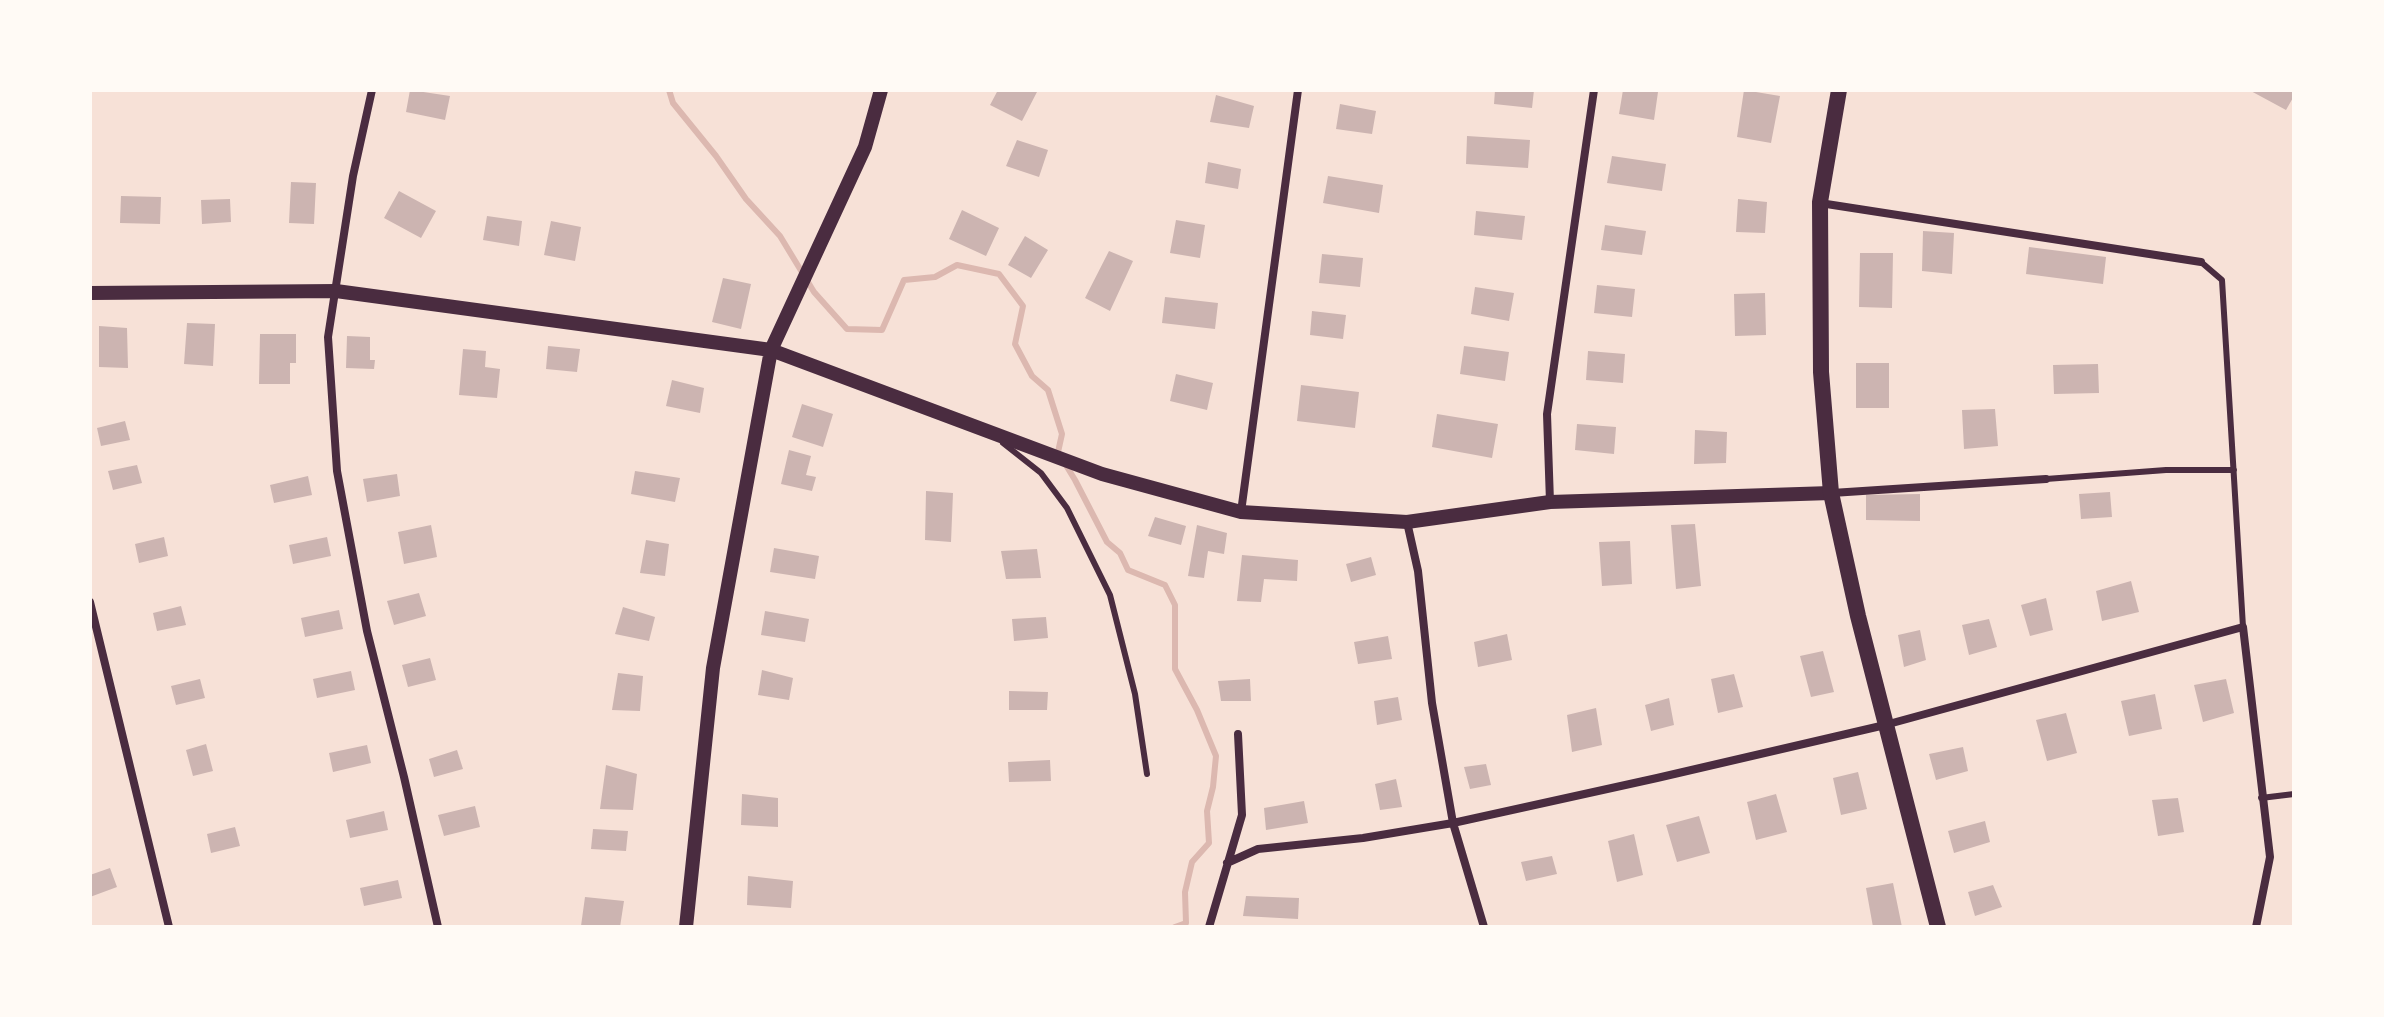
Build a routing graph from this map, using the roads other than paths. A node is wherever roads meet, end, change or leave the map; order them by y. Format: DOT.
graph roads {
  1 [pos="372,90"];
  2 [pos="881,90"];
  3 [pos="1298,90"];
  4 [pos="1594,90"];
  5 [pos="1839,90"];
  6 [pos="1820,202"];
  7 [pos="2201,262"];
  8 [pos="336,291"];
  9 [pos="90,293"];
  10 [pos="771,350"];
  11 [pos="991,433"];
  12 [pos="2234,470"];
  13 [pos="2046,479"];
  14 [pos="1831,493"];
  15 [pos="1550,502"];
  16 [pos="1241,512"];
  17 [pos="1407,522"];
  18 [pos="90,602"];
  19 [pos="2243,627"];
  20 [pos="1885,725"];
  21 [pos="1238,734"];
  22 [pos="1147,774"];
  23 [pos="2294,794"];
  24 [pos="2261,798"];
  25 [pos="1453,823"];
  26 [pos="1227,863"];
  27 [pos="169,927"];
  28 [pos="438,927"];
  29 [pos="686,927"];
  30 [pos="1209,927"];
  31 [pos="1484,927"];
  32 [pos="1938,927"];
  33 [pos="2256,927"];
  1 -- 8 [label="street"];
  2 -- 10 [label="street"];
  3 -- 16 [label="street"];
  4 -- 15 [label="street"];
  5 -- 6 [label="main road"];
  6 -- 7 [label="street"];
  6 -- 14 [label="main road"];
  7 -- 12 [label="lane"];
  8 -- 9 [label="street"];
  8 -- 10 [label="street"];
  8 -- 28 [label="street"];
  10 -- 11 [label="street"];
  10 -- 29 [label="street"];
  11 -- 16 [label="street"];
  11 -- 22 [label="lane"];
  12 -- 13 [label="lane"];
  12 -- 19 [label="lane"];
  13 -- 14 [label="street"];
  14 -- 15 [label="street"];
  14 -- 20 [label="main road"];
  15 -- 17 [label="street"];
  16 -- 17 [label="street"];
  17 -- 25 [label="street"];
  18 -- 27 [label="street"];
  19 -- 20 [label="street"];
  19 -- 24 [label="street"];
  20 -- 25 [label="street"];
  20 -- 32 [label="main road"];
  21 -- 26 [label="street"];
  23 -- 24 [label="lane"];
  24 -- 33 [label="street"];
  25 -- 26 [label="street"];
  25 -- 31 [label="street"];
  26 -- 30 [label="street"];
}
